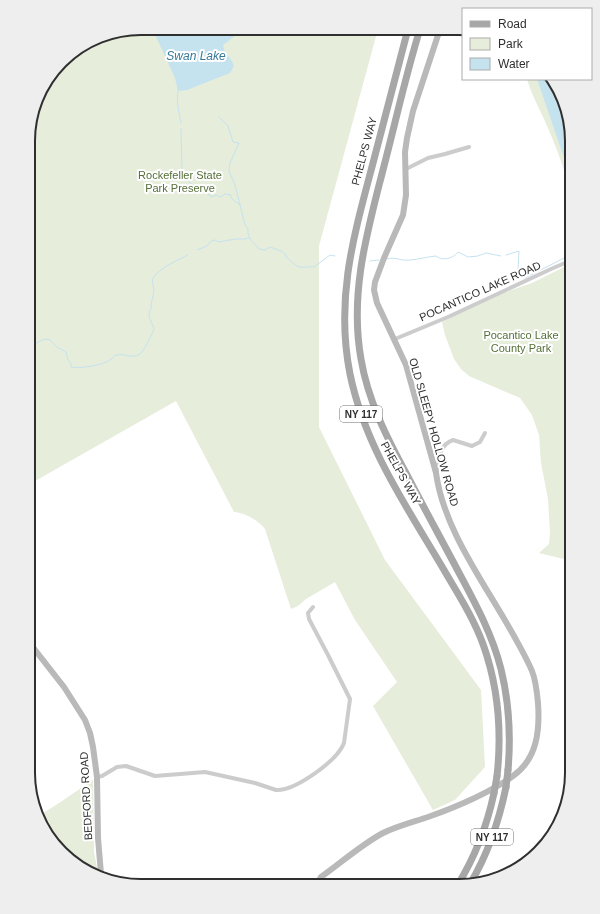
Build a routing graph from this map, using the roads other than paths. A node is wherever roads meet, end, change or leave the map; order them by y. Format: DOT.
graph roads {
  1 [pos="407,35"];
  2 [pos="418,35"];
  3 [pos="438,35"];
  4 [pos="406,38"];
  5 [pos="404,86"];
  6 [pos="469,147"];
  7 [pos="406,169"];
  8 [pos="565,263"];
  9 [pos="395,339"];
  10 [pos="486,433"];
  11 [pos="436,473"];
  12 [pos="313,607"];
  13 [pos="35,650"];
  14 [pos="96,777"];
  15 [pos="101,871"];
  16 [pos="473,878"];
  17 [pos="320,879"];
  18 [pos="461,879"];
  1 -- 4 [label="main road, PHELPS WAY / NY 117"];
  2 -- 5 [label="main road, PHELPS WAY / NY 117"];
  3 -- 7 [label="street, OLD SLEEPY HOLLOW ROAD"];
  4 -- 5 [label="main road"];
  4 -- 18 [label="main road, PHELPS WAY / NY 117, bridge"];
  5 -- 16 [label="main road, PHELPS WAY / NY 117, bridge"];
  6 -- 7 [label="street"];
  7 -- 9 [label="street, OLD SLEEPY HOLLOW ROAD"];
  8 -- 9 [label="street, POCANTICO LAKE ROAD"];
  9 -- 11 [label="street, OLD SLEEPY HOLLOW ROAD"];
  10 -- 11 [label="street"];
  11 -- 17 [label="street, OLD SLEEPY HOLLOW ROAD"];
  12 -- 14 [label="street"];
  13 -- 14 [label="street, BEDFORD ROAD"];
  14 -- 15 [label="street, BEDFORD ROAD"];
}
